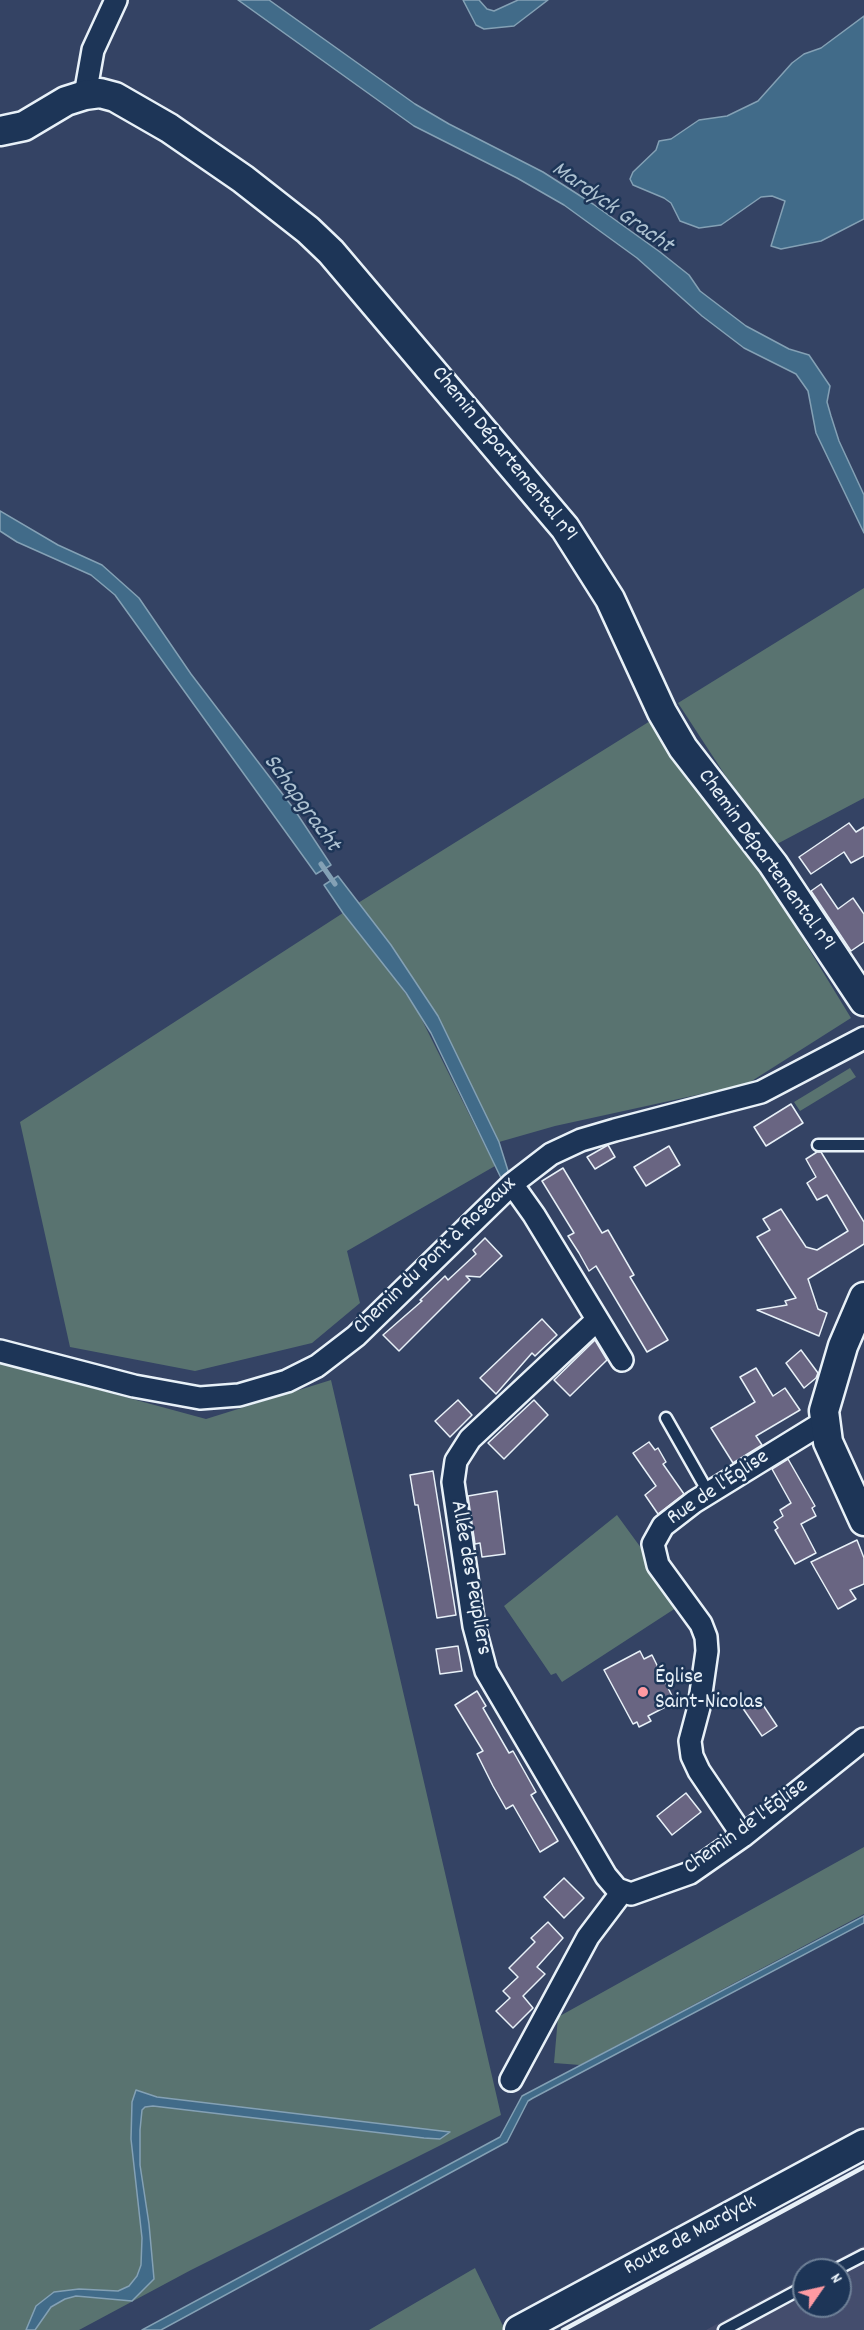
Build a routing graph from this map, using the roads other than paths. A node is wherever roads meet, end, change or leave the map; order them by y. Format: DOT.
graph roads {
  1 [pos="116,0"];
  2 [pos="85,95"];
  3 [pos="0,131"];
  4 [pos="864,1001"];
  5 [pos="864,1038"];
  6 [pos="818,1145"];
  7 [pos="864,1145"];
  8 [pos="512,1184"];
  9 [pos="864,1296"];
  10 [pos="597,1320"];
  11 [pos="0,1351"];
  12 [pos="622,1360"];
  13 [pos="666,1418"];
  14 [pos="824,1422"];
  15 [pos="708,1492"];
  16 [pos="864,1521"];
  17 [pos="864,1739"];
  18 [pos="743,1836"];
  19 [pos="622,1892"];
  20 [pos="511,2080"];
  21 [pos="864,2144"];
  22 [pos="792,2293"];
  23 [pos="519,2330"];
  24 [pos="724,2330"];
  1 -- 2 [label="street"];
  2 -- 3 [label="street, Chemin Départemental n°1"];
  2 -- 4 [label="street, Chemin Départemental n°1"];
  5 -- 8 [label="street, Chemin du Pont à Roseaux"];
  6 -- 7 [label="lane"];
  8 -- 10 [label="street"];
  8 -- 11 [label="street, Chemin du Pont à Roseaux"];
  9 -- 14 [label="street"];
  10 -- 12 [label="street"];
  10 -- 19 [label="street, Allée des Peupliers"];
  13 -- 15 [label="lane"];
  14 -- 15 [label="street, Rue de l'Église"];
  14 -- 16 [label="street"];
  15 -- 18 [label="street, Rue de l'Église"];
  17 -- 18 [label="street, Chemin de l'Église"];
  18 -- 19 [label="street, Chemin de l'Église"];
  19 -- 20 [label="street"];
  21 -- 23 [label="street, Route de Mardyck"];
  22 -- 24 [label="lane"];
}
